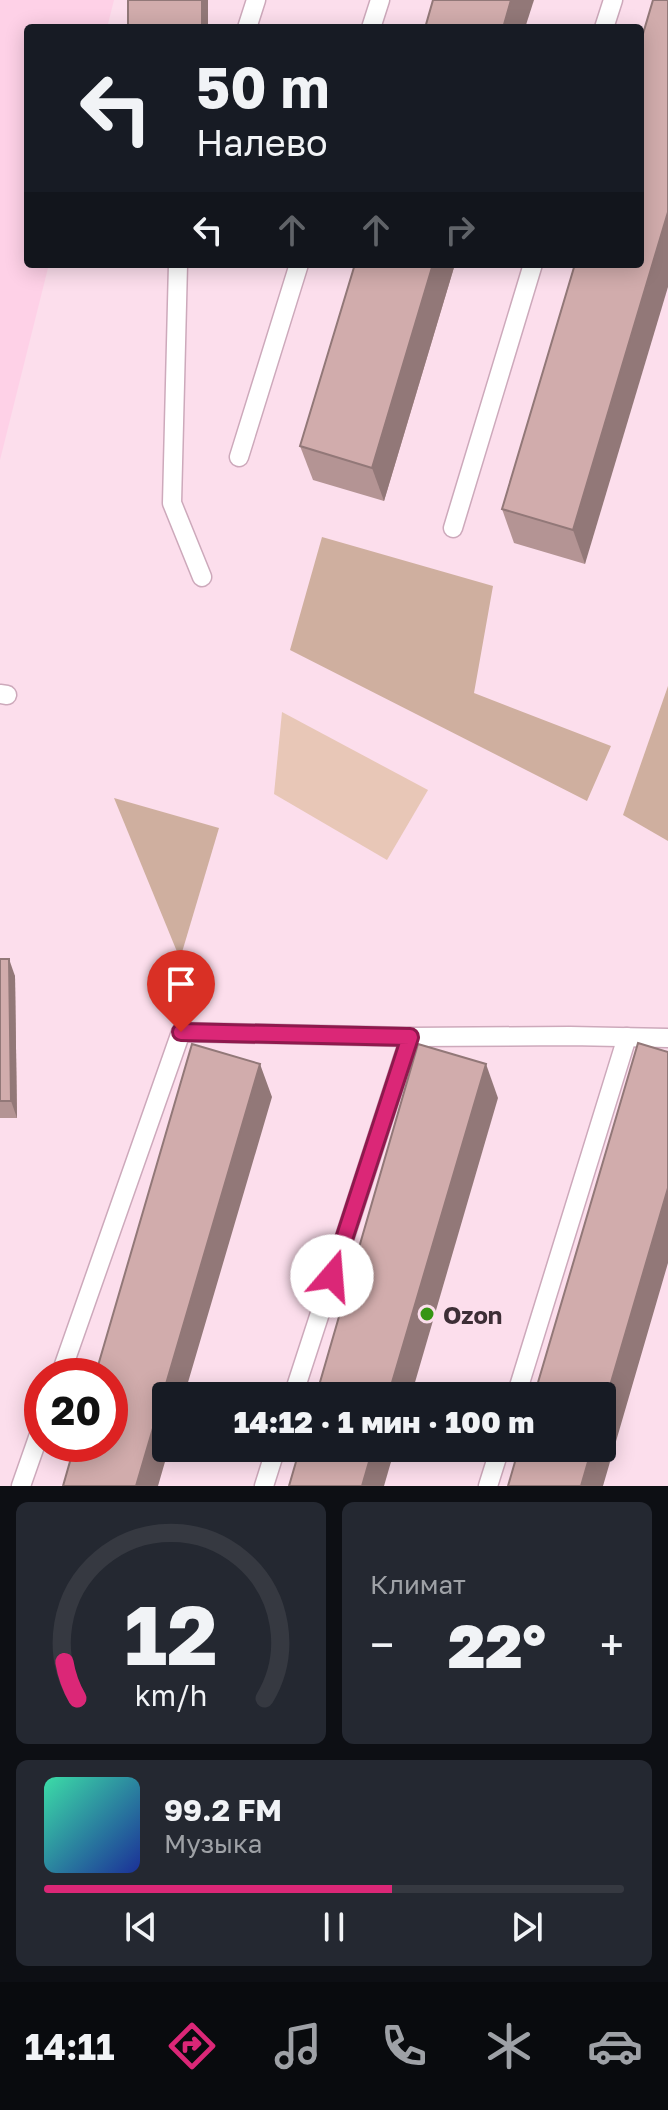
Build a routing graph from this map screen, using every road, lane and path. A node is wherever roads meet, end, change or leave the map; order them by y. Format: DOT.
graph roads {
  1 [pos="256,0"];
  2 [pos="380,0"];
  3 [pos="613,0"];
  4 [pos="248,24"];
  5 [pos="372,24"];
  6 [pos="605,24"];
  7 [pos="178,268"];
  8 [pos="298,268"];
  9 [pos="532,268"];
  10 [pos="239,457"];
  11 [pos="453,528"];
  12 [pos="202,577"];
  13 [pos="410,1037"];
  14 [pos="627,1037"];
  15 [pos="668,1038"];
  16 [pos="66,1358"];
  17 [pos="298,1382"];
  18 [pos="520,1382"];
  19 [pos="29,1462"];
  20 [pos="272,1462"];
  21 [pos="496,1462"];
  22 [pos="21,1486"];
  23 [pos="264,1486"];
  24 [pos="488,1486"];
  1 -- 4 [label="lane"];
  2 -- 5 [label="lane"];
  3 -- 6 [label="lane"];
  7 -- 12 [label="lane"];
  8 -- 10 [label="lane"];
  9 -- 11 [label="lane"];
  13 -- 14 [label="lane"];
  13 -- 16 [label="lane"];
  13 -- 17 [label="lane"];
  14 -- 15 [label="lane"];
  14 -- 18 [label="lane"];
  19 -- 22 [label="lane"];
  20 -- 23 [label="lane"];
  21 -- 24 [label="lane"];
}
